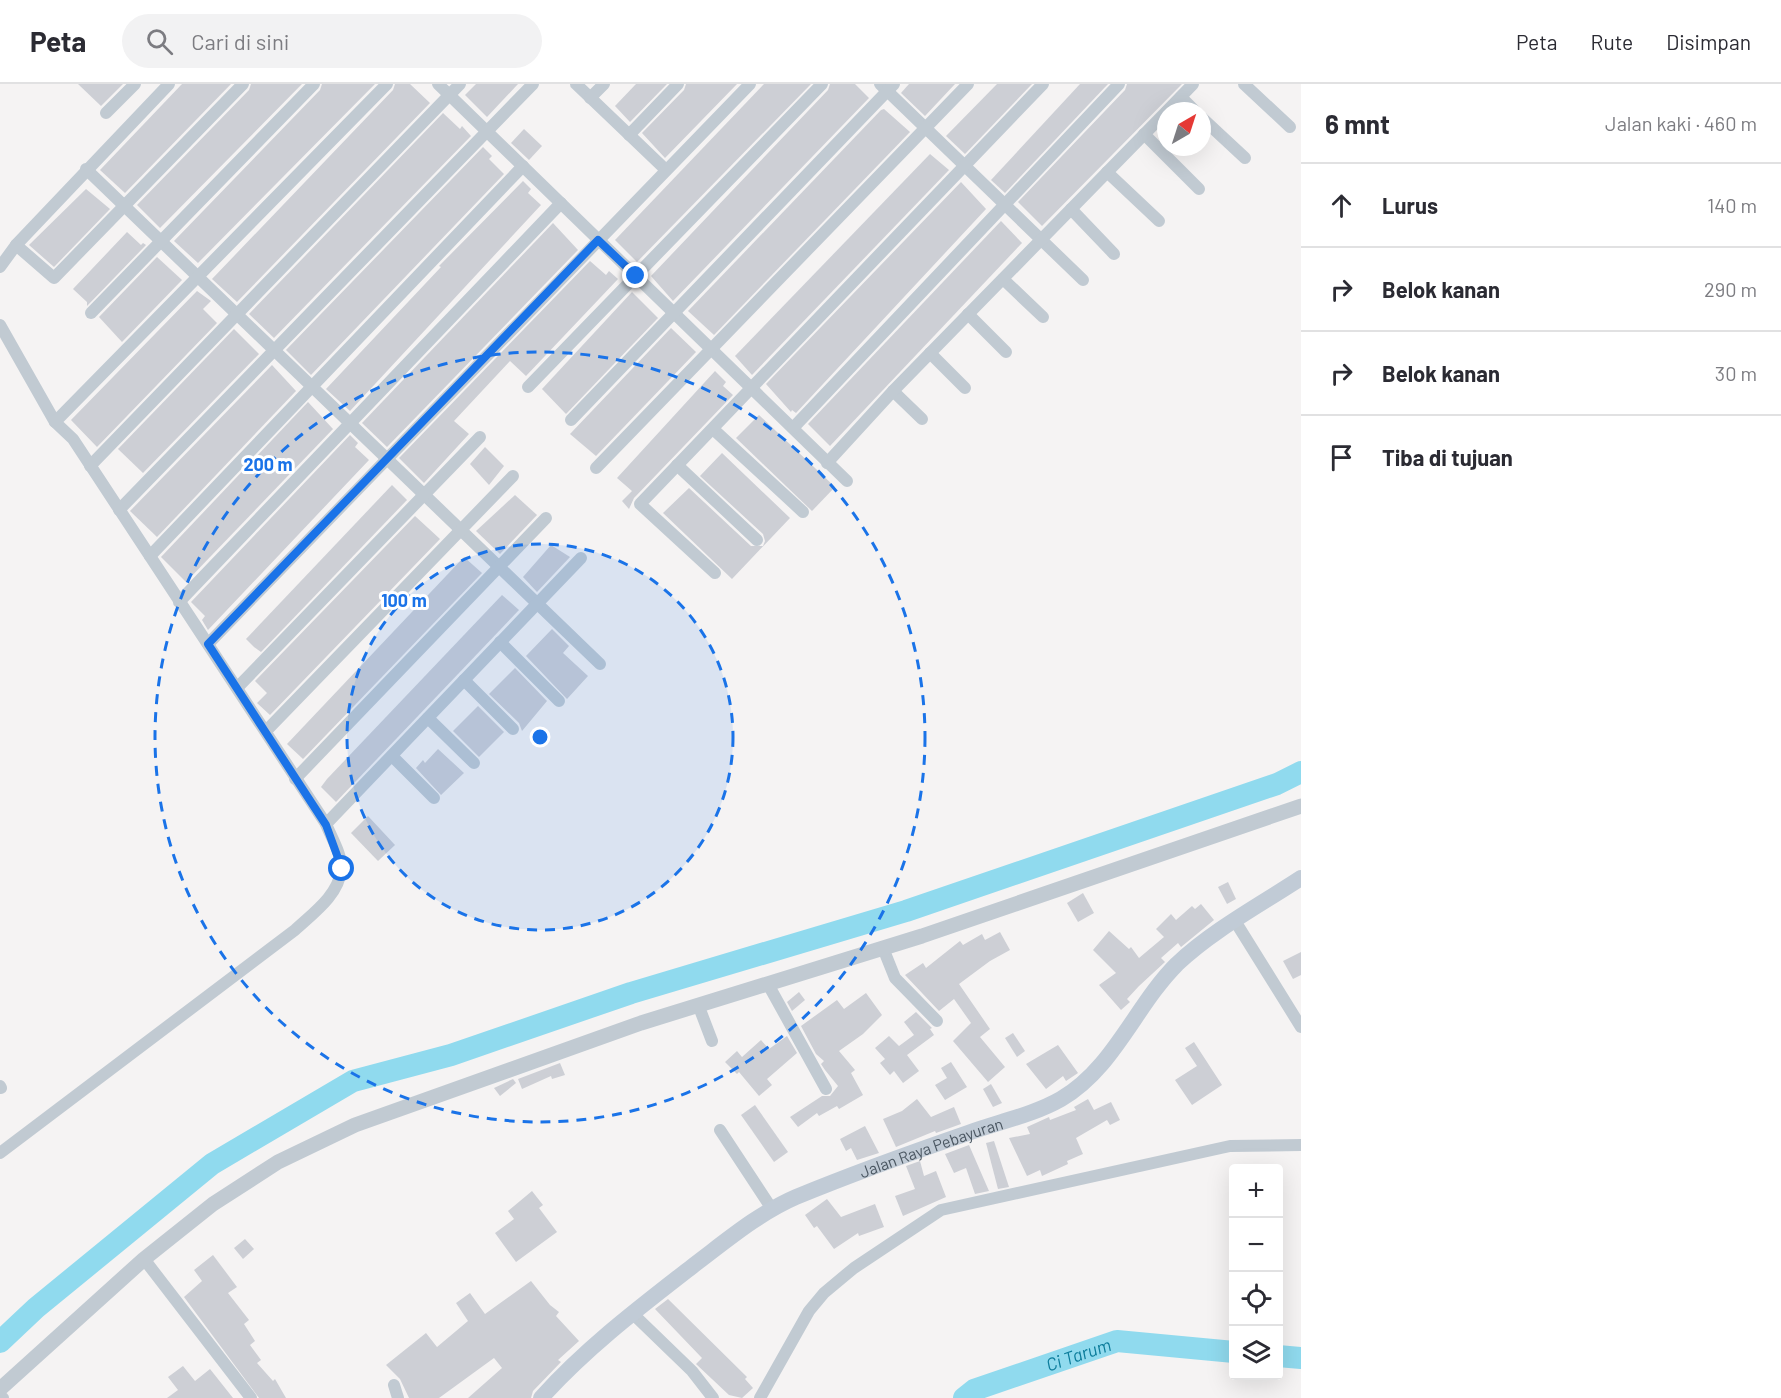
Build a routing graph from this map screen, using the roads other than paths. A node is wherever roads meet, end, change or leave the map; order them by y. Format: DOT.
graph roads {
  1 [pos="135,84"];
  2 [pos="169,84"];
  3 [pos="243,84"];
  4 [pos="314,84"];
  5 [pos="387,84"];
  6 [pos="438,84"];
  7 [pos="460,84"];
  8 [pos="533,84"];
  9 [pos="576,84"];
  10 [pos="604,84"];
  11 [pos="678,84"];
  12 [pos="750,84"];
  13 [pos="822,84"];
  14 [pos="968,84"];
  15 [pos="1043,84"];
  16 [pos="1119,84"];
  17 [pos="1193,84"];
  18 [pos="1244,84"];
  19 [pos="887,86"];
  20 [pos="449,95"];
  21 [pos="1180,97"];
  22 [pos="590,98"];
  23 [pos="1175,102"];
  24 [pos="1185,102"];
  25 [pos="106,113"];
  26 [pos="1157,120"];
  27 [pos="1211,126"];
  28 [pos="1290,127"];
  29 [pos="925,128"];
  30 [pos="487,132"];
  31 [pos="1144,134"];
  32 [pos="629,135"];
  33 [pos="1245,158"];
  34 [pos="964,165"];
  35 [pos="523,166"];
  36 [pos="86,169"];
  37 [pos="666,170"];
  38 [pos="1107,172"];
  39 [pos="1199,189"];
  40 [pos="561,203"];
  41 [pos="1004,204"];
  42 [pos="124,206"];
  43 [pos="1071,209"];
  44 [pos="1159,221"];
  45 [pos="598,240"];
  46 [pos="1041,240"];
  47 [pos="161,241"];
  48 [pos="16,245"];
  49 [pos="1114,254"];
  50 [pos="0,267"];
  51 [pos="636,276"];
  52 [pos="198,277"];
  53 [pos="1003,279"];
  54 [pos="1083,280"];
  55 [pos="91,313"];
  56 [pos="674,313"];
  57 [pos="237,314"];
  58 [pos="968,314"];
  59 [pos="1043,317"];
  60 [pos="0,324"];
  61 [pos="711,349"];
  62 [pos="274,351"];
  63 [pos="1006,352"];
  64 [pos="930,353"];
  65 [pos="312,386"];
  66 [pos="528,387"];
  67 [pos="965,388"];
  68 [pos="752,389"];
  69 [pos="893,391"];
  70 [pos="922,419"];
  71 [pos="571,420"];
  72 [pos="56,422"];
  73 [pos="350,423"];
  74 [pos="793,428"];
  75 [pos="713,429"];
  76 [pos="480,436"];
  77 [pos="387,459"];
  78 [pos="828,463"];
  79 [pos="677,465"];
  80 [pos="90,466"];
  81 [pos="596,468"];
  82 [pos="513,476"];
  83 [pos="848,481"];
  84 [pos="424,495"];
  85 [pos="119,510"];
  86 [pos="803,512"];
  87 [pos="546,518"];
  88 [pos="461,530"];
  89 [pos="757,540"];
  90 [pos="150,556"];
  91 [pos="581,558"];
  92 [pos="499,567"];
  93 [pos="715,573"];
  94 [pos="178,602"];
  95 [pos="537,604"];
  96 [pos="500,642"];
  97 [pos="208,644"];
  98 [pos="600,664"];
  99 [pos="464,680"];
  100 [pos="237,688"];
  101 [pos="559,701"];
  102 [pos="428,718"];
  103 [pos="513,729"];
  104 [pos="266,731"];
  105 [pos="392,756"];
  106 [pos="474,763"];
  107 [pos="295,779"];
  108 [pos="434,798"];
  109 [pos="1301,806"];
  110 [pos="326,825"];
  111 [pos="1301,878"];
  112 [pos="1235,921"];
  113 [pos="883,948"];
  114 [pos="769,986"];
  115 [pos="699,1007"];
  116 [pos="937,1021"];
  117 [pos="1301,1027"];
  118 [pos="712,1041"];
  119 [pos="826,1089"];
  120 [pos="720,1130"];
  121 [pos="1301,1144"];
  122 [pos="0,1153"];
  123 [pos="772,1209"];
  124 [pos="144,1259"];
  125 [pos="632,1313"];
  126 [pos="394,1385"];
  127 [pos="0,1389"];
  128 [pos="251,1398"];
  129 [pos="398,1398"];
  130 [pos="542,1398"];
  131 [pos="713,1398"];
  132 [pos="760,1398"];
  1 -- 25 [label="street"];
  2 -- 36 [label="street"];
  3 -- 42 [label="street"];
  4 -- 47 [label="street"];
  5 -- 52 [label="street"];
  6 -- 20 [label="street"];
  7 -- 20 [label="street"];
  8 -- 30 [label="street"];
  9 -- 22 [label="street"];
  10 -- 22 [label="street"];
  11 -- 32 [label="street"];
  12 -- 37 [label="street"];
  13 -- 51 [label="street"];
  14 -- 29 [label="street"];
  15 -- 34 [label="street"];
  16 -- 41 [label="street"];
  17 -- 21 [label="street"];
  18 -- 28 [label="street"];
  19 -- 29 [label="street"];
  19 -- 56 [label="street"];
  20 -- 30 [label="street"];
  20 -- 57 [label="street"];
  21 -- 23 [label="street"];
  21 -- 24 [label="street"];
  22 -- 32 [label="street"];
  26 -- 31 [label="street"];
  27 -- 33 [label="street"];
  29 -- 34 [label="street"];
  29 -- 61 [label="street"];
  30 -- 35 [label="street"];
  30 -- 62 [label="street"];
  31 -- 38 [label="street"];
  31 -- 39 [label="street"];
  32 -- 37 [label="street"];
  34 -- 41 [label="street"];
  34 -- 68 [label="street"];
  35 -- 40 [label="street"];
  35 -- 65 [label="street"];
  36 -- 42 [label="street"];
  36 -- 48 [label="street"];
  37 -- 45 [label="street"];
  38 -- 43 [label="street"];
  38 -- 44 [label="street"];
  40 -- 45 [label="street"];
  40 -- 73 [label="street"];
  41 -- 46 [label="street"];
  41 -- 74 [label="street"];
  42 -- 47 [label="street"];
  42 -- 48 [label="street"];
  43 -- 46 [label="street"];
  43 -- 49 [label="street"];
  45 -- 51 [label="street"];
  45 -- 77 [label="street"];
  46 -- 53 [label="street"];
  46 -- 54 [label="street"];
  47 -- 52 [label="street"];
  47 -- 55 [label="street"];
  48 -- 50 [label="street"];
  51 -- 56 [label="street"];
  51 -- 66 [label="street"];
  52 -- 57 [label="street"];
  52 -- 72 [label="street"];
  53 -- 58 [label="street"];
  53 -- 59 [label="street"];
  56 -- 61 [label="street"];
  56 -- 71 [label="street"];
  57 -- 62 [label="street"];
  57 -- 80 [label="street"];
  58 -- 63 [label="street"];
  58 -- 64 [label="street"];
  60 -- 72 [label="street"];
  61 -- 68 [label="street"];
  61 -- 81 [label="street"];
  62 -- 65 [label="street"];
  62 -- 85 [label="street"];
  64 -- 67 [label="street"];
  64 -- 69 [label="street"];
  65 -- 73 [label="street"];
  65 -- 90 [label="street"];
  68 -- 74 [label="street"];
  68 -- 75 [label="street"];
  69 -- 70 [label="street"];
  69 -- 78 [label="street"];
  72 -- 80 [label="street"];
  73 -- 77 [label="street"];
  73 -- 94 [label="street"];
  74 -- 78 [label="street"];
  75 -- 79 [label="street"];
  75 -- 86 [label="street"];
  76 -- 84 [label="street"];
  77 -- 84 [label="street"];
  77 -- 97 [label="street"];
  78 -- 83 [label="street"];
  79 -- 89 [label="street"];
  79 -- 93 [label="street"];
  80 -- 85 [label="street"];
  82 -- 88 [label="street"];
  84 -- 88 [label="street"];
  84 -- 100 [label="street"];
  85 -- 90 [label="street"];
  87 -- 92 [label="street"];
  88 -- 92 [label="street"];
  88 -- 104 [label="street"];
  90 -- 94 [label="street"];
  91 -- 95 [label="street"];
  92 -- 95 [label="street"];
  92 -- 107 [label="street"];
  94 -- 97 [label="street"];
  95 -- 96 [label="street"];
  95 -- 98 [label="street"];
  96 -- 99 [label="street"];
  96 -- 101 [label="street"];
  97 -- 100 [label="street"];
  99 -- 102 [label="street"];
  99 -- 103 [label="street"];
  100 -- 104 [label="street"];
  102 -- 105 [label="street"];
  102 -- 106 [label="street"];
  104 -- 107 [label="street"];
  105 -- 108 [label="street"];
  105 -- 110 [label="street"];
  107 -- 110 [label="street"];
  109 -- 113 [label="street"];
  110 -- 122 [label="street"];
  111 -- 112 [label="main road, Jalan Raya Pebayuran"];
  112 -- 117 [label="street"];
  112 -- 123 [label="main road, Jalan Raya Pebayuran"];
  113 -- 114 [label="street"];
  113 -- 116 [label="street"];
  114 -- 115 [label="street"];
  114 -- 119 [label="street"];
  115 -- 118 [label="street"];
  115 -- 124 [label="street"];
  120 -- 123 [label="street"];
  121 -- 132 [label="street"];
  123 -- 125 [label="main road, Jalan Raya Pebayuran"];
  124 -- 127 [label="street"];
  124 -- 128 [label="street"];
  125 -- 130 [label="main road, Jalan Raya Pebayuran"];
  125 -- 131 [label="street"];
  126 -- 129 [label="street"];
}
